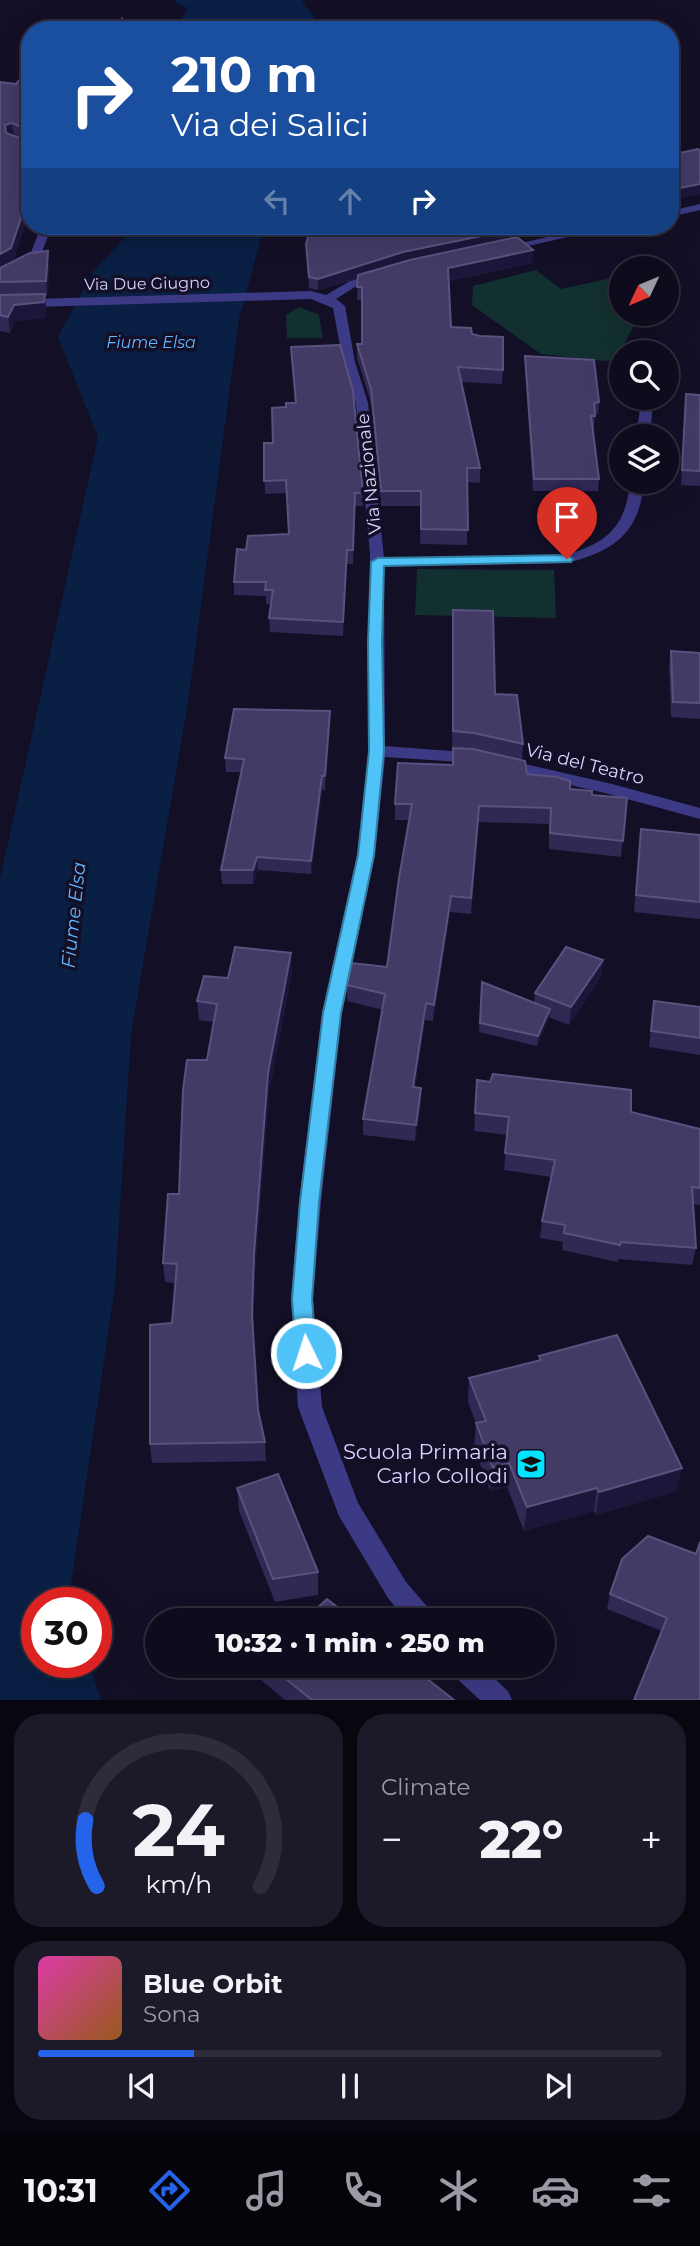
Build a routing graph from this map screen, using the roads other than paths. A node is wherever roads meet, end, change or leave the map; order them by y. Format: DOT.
graph roads {
  1 [pos="700,207"];
  2 [pos="679,212"];
  3 [pos="43,235"];
  4 [pos="567,235"];
  5 [pos="484,252"];
  6 [pos="394,272"];
  7 [pos="0,278"];
  8 [pos="328,299"];
  9 [pos="0,304"];
  10 [pos="635,494"];
  11 [pos="378,562"];
  12 [pos="377,751"];
  13 [pos="700,814"];
  14 [pos="412,1608"];
  15 [pos="475,1678"];
  16 [pos="499,1700"];
  1 -- 2 [label="street"];
  3 -- 7 [label="street"];
  4 -- 5 [label="street"];
  6 -- 8 [label="street"];
  8 -- 9 [label="street, Via Due Giugno"];
  8 -- 11 [label="street, Via Nazionale"];
  10 -- 11 [label="street"];
  11 -- 12 [label="street, Via Nazionale"];
  12 -- 13 [label="street, Via del Teatro"];
  12 -- 14 [label="street, Via Nazionale"];
  15 -- 16 [label="street"];
}
